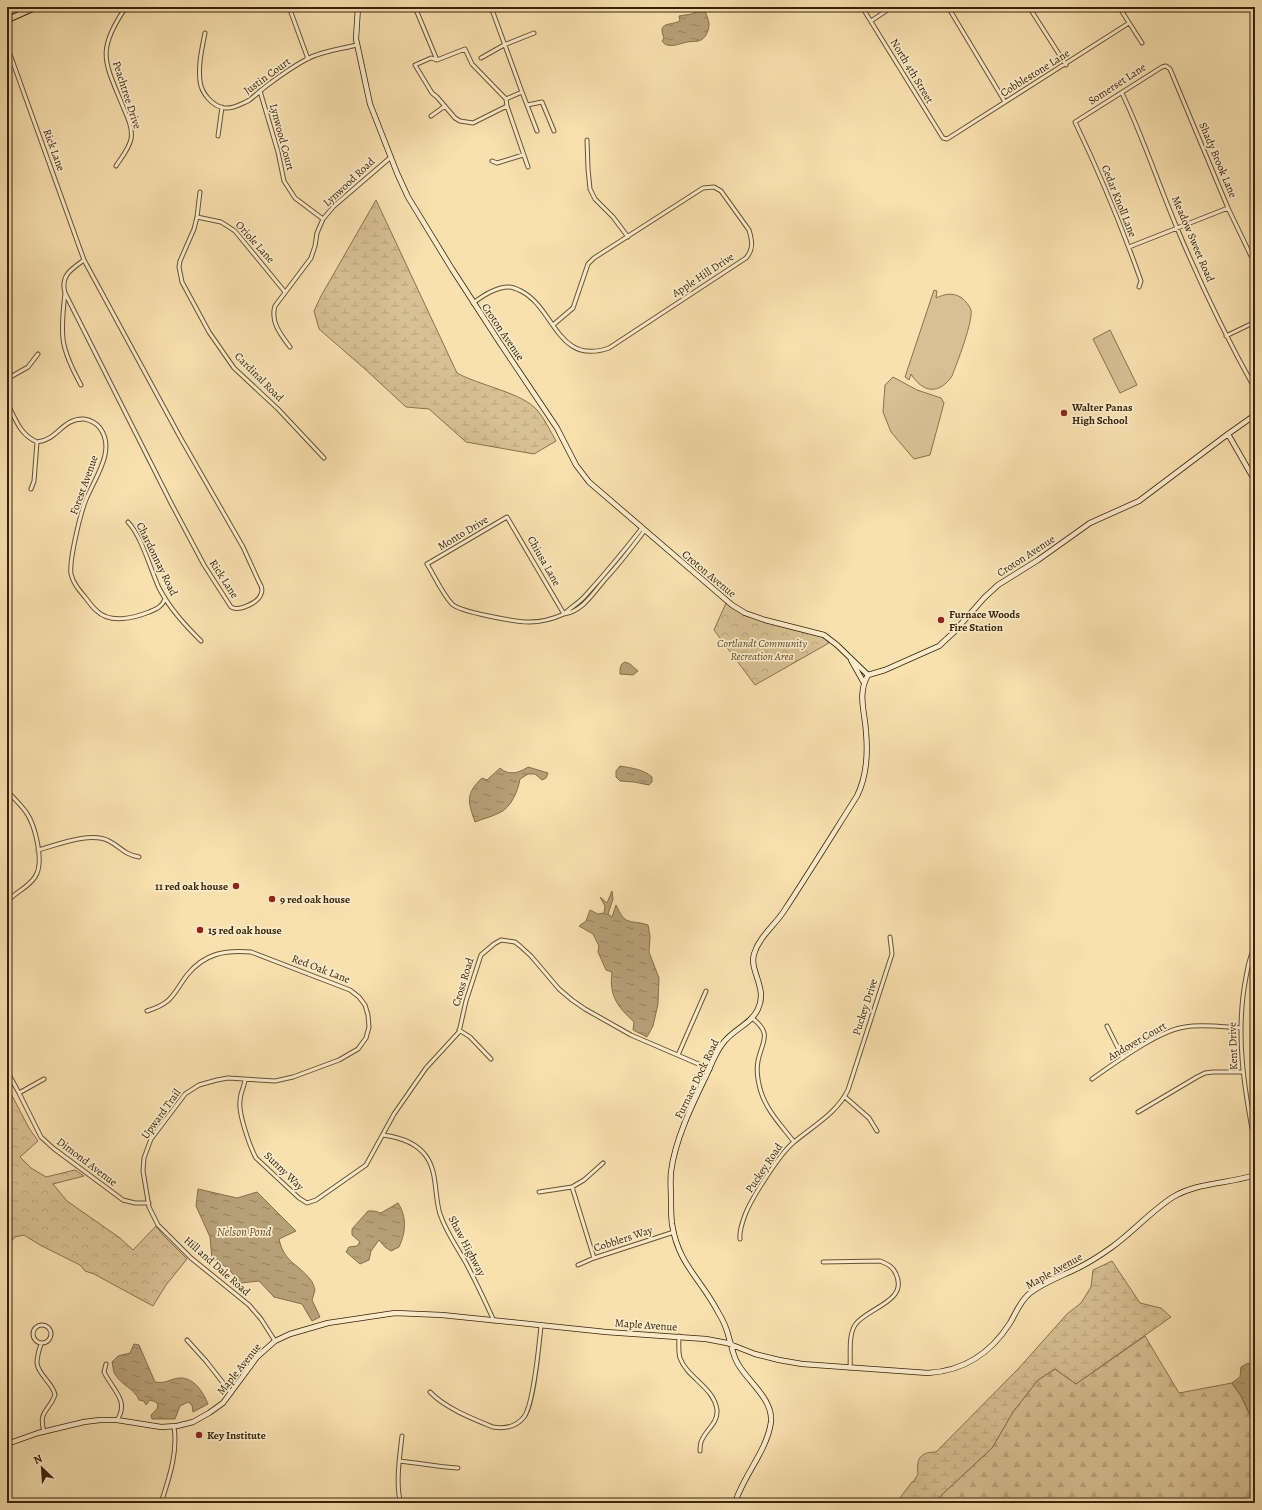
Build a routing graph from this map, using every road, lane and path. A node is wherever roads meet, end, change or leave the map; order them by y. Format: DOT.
graph roads {
  1 [pos="36,7"];
  2 [pos="126,7"];
  3 [pos="289,7"];
  4 [pos="358,7"];
  5 [pos="413,7"];
  6 [pos="491,7"];
  7 [pos="862,7"];
  8 [pos="892,7"];
  9 [pos="948,7"];
  10 [pos="1029,7"];
  11 [pos="1119,7"];
  12 [pos="7,20"];
  13 [pos="871,21"];
  14 [pos="1129,23"];
  15 [pos="204,32"];
  16 [pos="534,33"];
  17 [pos="1142,43"];
  18 [pos="357,45"];
  19 [pos="504,45"];
  20 [pos="7,46"];
  21 [pos="308,58"];
  22 [pos="481,58"];
  23 [pos="437,60"];
  24 [pos="1066,65"];
  25 [pos="1170,69"];
  26 [pos="260,91"];
  27 [pos="522,92"];
  28 [pos="1122,93"];
  29 [pos="506,99"];
  30 [pos="1005,102"];
  31 [pos="528,105"];
  32 [pos="445,106"];
  33 [pos="507,106"];
  34 [pos="222,107"];
  35 [pos="431,116"];
  36 [pos="1075,122"];
  37 [pos="537,131"];
  38 [pos="554,131"];
  39 [pos="218,136"];
  40 [pos="951,138"];
  41 [pos="586,140"];
  42 [pos="523,155"];
  43 [pos="391,157"];
  44 [pos="492,161"];
  45 [pos="116,166"];
  46 [pos="528,167"];
  47 [pos="200,192"];
  48 [pos="1228,208"];
  49 [pos="197,217"];
  50 [pos="323,219"];
  51 [pos="1177,228"];
  52 [pos="628,237"];
  53 [pos="1129,247"];
  54 [pos="1251,256"];
  55 [pos="84,260"];
  56 [pos="1139,287"];
  57 [pos="286,292"];
  58 [pos="65,293"];
  59 [pos="473,303"];
  60 [pos="1255,322"];
  61 [pos="553,325"];
  62 [pos="1226,336"];
  63 [pos="290,347"];
  64 [pos="38,354"];
  65 [pos="7,379"];
  66 [pos="82,385"];
  67 [pos="1255,389"];
  68 [pos="7,403"];
  69 [pos="1255,415"];
  70 [pos="1228,434"];
  71 [pos="37,442"];
  72 [pos="324,458"];
  73 [pos="1255,481"];
  74 [pos="31,489"];
  75 [pos="507,517"];
  76 [pos="128,522"];
  77 [pos="644,529"];
  78 [pos="606,572"];
  79 [pos="609,575"];
  80 [pos="594,586"];
  81 [pos="598,589"];
  82 [pos="165,599"];
  83 [pos="581,600"];
  84 [pos="584,604"];
  85 [pos="564,614"];
  86 [pos="201,641"];
  87 [pos="850,656"];
  88 [pos="868,675"];
  89 [pos="864,683"];
  90 [pos="7,791"];
  91 [pos="38,850"];
  92 [pos="139,857"];
  93 [pos="7,902"];
  94 [pos="890,937"];
  95 [pos="1255,948"];
  96 [pos="706,991"];
  97 [pos="147,1011"];
  98 [pos="752,1018"];
  99 [pos="1106,1026"];
  100 [pos="1241,1028"];
  101 [pos="459,1030"];
  102 [pos="678,1055"];
  103 [pos="1123,1058"];
  104 [pos="490,1059"];
  105 [pos="710,1069"];
  106 [pos="7,1071"];
  107 [pos="1243,1072"];
  108 [pos="44,1079"];
  109 [pos="1092,1079"];
  110 [pos="245,1080"];
  111 [pos="850,1083"];
  112 [pos="19,1092"];
  113 [pos="845,1097"];
  114 [pos="1138,1112"];
  115 [pos="877,1131"];
  116 [pos="383,1135"];
  117 [pos="794,1142"];
  118 [pos="1255,1144"];
  119 [pos="603,1163"];
  120 [pos="1255,1175"];
  121 [pos="572,1188"];
  122 [pos="539,1192"];
  123 [pos="307,1203"];
  124 [pos="149,1204"];
  125 [pos="674,1232"];
  126 [pos="740,1239"];
  127 [pos="594,1258"];
  128 [pos="823,1262"];
  129 [pos="578,1265"];
  130 [pos="494,1321"];
  131 [pos="541,1326"];
  132 [pos="679,1336"];
  133 [pos="187,1340"];
  134 [pos="275,1341"];
  135 [pos="41,1344"];
  136 [pos="731,1344"];
  137 [pos="106,1364"];
  138 [pos="850,1368"];
  139 [pos="430,1392"];
  140 [pos="231,1393"];
  141 [pos="117,1420"];
  142 [pos="174,1427"];
  143 [pos="44,1432"];
  144 [pos="402,1436"];
  145 [pos="7,1444"];
  146 [pos="700,1451"];
  147 [pos="399,1461"];
  148 [pos="458,1468"];
  149 [pos="161,1503"];
  150 [pos="401,1503"];
  151 [pos="735,1503"];
  1 -- 12 [label="main road"];
  2 -- 45 [label="street, Peachtree Drive"];
  3 -- 21 [label="street"];
  4 -- 18 [label="street, Croton Avenue"];
  5 -- 23 [label="street"];
  6 -- 19 [label="street"];
  7 -- 13 [label="street, North 4th Street"];
  8 -- 13 [label="street"];
  9 -- 30 [label="street"];
  10 -- 24 [label="street"];
  11 -- 14 [label="street"];
  13 -- 40 [label="street, North 4th Street"];
  14 -- 17 [label="street"];
  14 -- 24 [label="street, Cobblestone Lane"];
  15 -- 34 [label="street"];
  16 -- 19 [label="street"];
  18 -- 21 [label="street, Justin Court"];
  18 -- 43 [label="street, Croton Avenue"];
  19 -- 22 [label="street"];
  19 -- 27 [label="street"];
  20 -- 55 [label="street, Rick Lane"];
  21 -- 26 [label="street, Justin Court"];
  23 -- 29 [label="street"];
  23 -- 32 [label="street"];
  24 -- 30 [label="street, Cobblestone Lane"];
  25 -- 28 [label="street, Somerset Lane"];
  25 -- 48 [label="street, Shady Brook Lane"];
  26 -- 34 [label="street, Justin Court"];
  26 -- 50 [label="street, Lynwood Court"];
  27 -- 29 [label="street"];
  27 -- 31 [label="street"];
  28 -- 36 [label="street, Somerset Lane"];
  28 -- 51 [label="street, Meadow Sweet Road"];
  29 -- 33 [label="street"];
  30 -- 40 [label="street, Cobblestone Lane"];
  31 -- 37 [label="street"];
  31 -- 38 [label="street"];
  32 -- 33 [label="street"];
  32 -- 35 [label="street"];
  33 -- 42 [label="street"];
  34 -- 39 [label="street"];
  36 -- 53 [label="street, Cedar Knoll Lane"];
  41 -- 52 [label="street"];
  42 -- 44 [label="street"];
  42 -- 46 [label="street"];
  43 -- 50 [label="street, Lynwood Road"];
  43 -- 59 [label="street, Croton Avenue"];
  47 -- 49 [label="street"];
  48 -- 51 [label="street"];
  48 -- 54 [label="street, Shady Brook Lane"];
  49 -- 57 [label="street, Oriole Lane"];
  49 -- 72 [label="street, Cardinal Road"];
  50 -- 57 [label="street, Lynwood Road"];
  51 -- 53 [label="street"];
  51 -- 62 [label="street, Meadow Sweet Road"];
  52 -- 61 [label="street, Apple Hill Drive"];
  52 -- 61 [label="street, Apple Hill Drive"];
  53 -- 56 [label="street, Cedar Knoll Lane"];
  55 -- 58 [label="street"];
  55 -- 58 [label="street, Rick Lane"];
  57 -- 63 [label="street, Lynwood Road"];
  58 -- 66 [label="street"];
  59 -- 61 [label="street, Apple Hill Drive"];
  59 -- 77 [label="street, Croton Avenue"];
  60 -- 62 [label="street"];
  62 -- 67 [label="street, Meadow Sweet Road"];
  64 -- 65 [label="street"];
  68 -- 71 [label="street"];
  69 -- 70 [label="street, Croton Avenue"];
  70 -- 73 [label="street"];
  70 -- 88 [label="street, Croton Avenue"];
  71 -- 74 [label="street"];
  71 -- 82 [label="street, Forest Avenue"];
  75 -- 85 [label="street, Chiusa Lane"];
  75 -- 85 [label="street, Monto Drive"];
  76 -- 82 [label="street, Chardonnay Road"];
  77 -- 78 [label="street"];
  77 -- 79 [label="street"];
  77 -- 87 [label="street, Croton Avenue"];
  78 -- 79 [label="street"];
  78 -- 80 [label="street"];
  79 -- 81 [label="street"];
  80 -- 81 [label="street"];
  80 -- 83 [label="street"];
  81 -- 84 [label="street"];
  82 -- 86 [label="street, Chardonnay Road"];
  83 -- 84 [label="street"];
  83 -- 85 [label="street"];
  84 -- 85 [label="street"];
  87 -- 88 [label="street, Croton Avenue"];
  87 -- 89 [label="street"];
  88 -- 89 [label="street, Furnace Dock Road"];
  89 -- 98 [label="street, Furnace Dock Road"];
  90 -- 91 [label="street"];
  91 -- 92 [label="street"];
  91 -- 93 [label="street"];
  94 -- 111 [label="street, Puckey Drive"];
  95 -- 100 [label="street, Kent Drive"];
  96 -- 102 [label="street"];
  97 -- 110 [label="street, Red Oak Lane"];
  98 -- 105 [label="street, Furnace Dock Road"];
  98 -- 117 [label="street"];
  99 -- 103 [label="street"];
  100 -- 103 [label="street, Andover Court"];
  100 -- 107 [label="street, Kent Drive"];
  101 -- 102 [label="street, Cross Road"];
  101 -- 104 [label="street"];
  101 -- 116 [label="street, Cross Road"];
  102 -- 105 [label="street, Cross Road"];
  103 -- 109 [label="street, Andover Court"];
  105 -- 125 [label="street, Furnace Dock Road"];
  106 -- 112 [label="street, Dimond Avenue"];
  107 -- 114 [label="street"];
  107 -- 118 [label="street, Kent Drive"];
  108 -- 112 [label="street"];
  110 -- 123 [label="street, Sunny Way"];
  110 -- 124 [label="street, Upward Trail"];
  111 -- 113 [label="street, Puckey Road"];
  112 -- 124 [label="street, Dimond Avenue"];
  113 -- 115 [label="street"];
  113 -- 117 [label="street, Puckey Road"];
  116 -- 123 [label="street, Cross Road"];
  116 -- 130 [label="street, Shaw Highway"];
  117 -- 126 [label="street, Puckey Road"];
  119 -- 121 [label="street"];
  120 -- 138 [label="street, Maple Avenue"];
  121 -- 122 [label="street"];
  121 -- 127 [label="street"];
  124 -- 134 [label="street, Hill and Dale Road"];
  125 -- 127 [label="street, Cobblers Way"];
  125 -- 136 [label="street, Furnace Dock Road"];
  127 -- 129 [label="street, Cobblers Way"];
  128 -- 138 [label="street"];
  130 -- 131 [label="street, Maple Avenue"];
  130 -- 134 [label="street, Maple Avenue"];
  131 -- 132 [label="street, Maple Avenue"];
  131 -- 139 [label="street"];
  132 -- 136 [label="street, Maple Avenue"];
  132 -- 146 [label="street"];
  133 -- 140 [label="street"];
  134 -- 140 [label="street, Maple Avenue"];
  135 -- 135 [label="street"];
  135 -- 143 [label="street"];
  136 -- 138 [label="street, Maple Avenue"];
  136 -- 151 [label="street, Furnace Dock Road"];
  137 -- 141 [label="street"];
  140 -- 142 [label="street, Maple Avenue"];
  141 -- 142 [label="street, Maple Avenue"];
  141 -- 143 [label="street, Maple Avenue"];
  142 -- 149 [label="street"];
  143 -- 145 [label="street, Maple Avenue"];
  144 -- 147 [label="street"];
  147 -- 148 [label="street"];
  147 -- 150 [label="street"];
}
